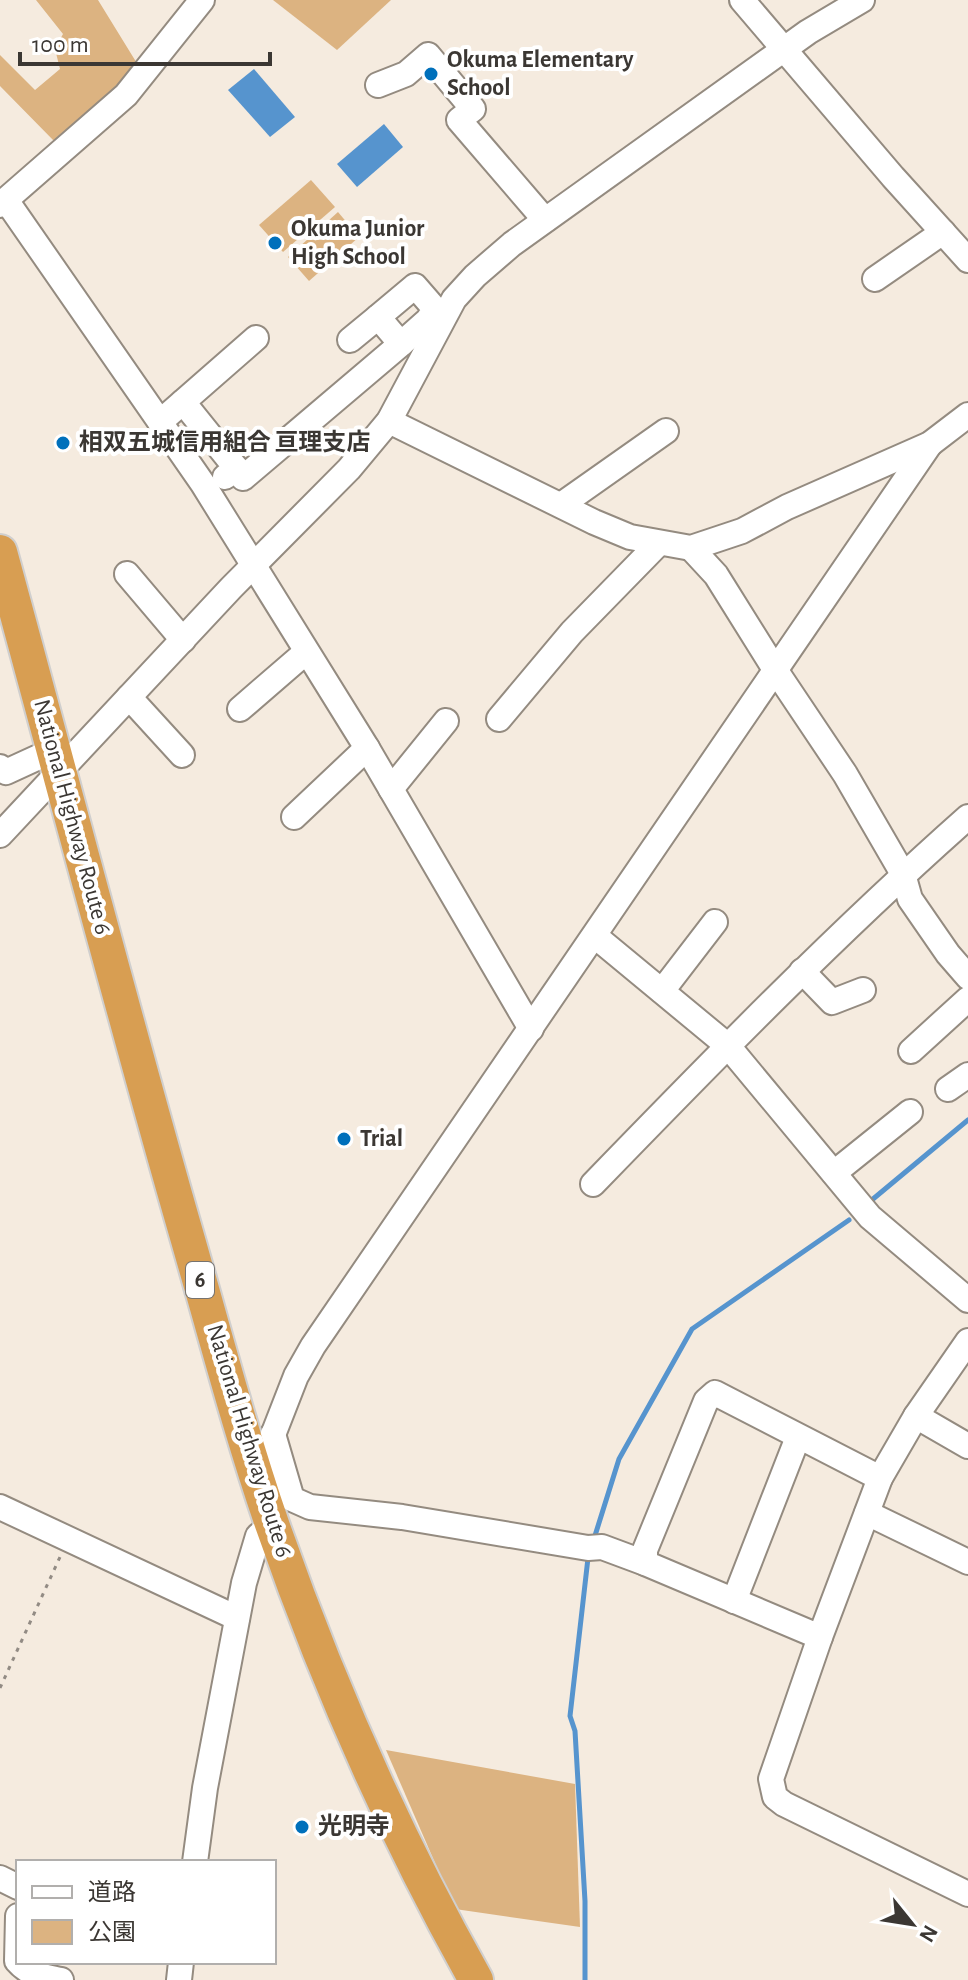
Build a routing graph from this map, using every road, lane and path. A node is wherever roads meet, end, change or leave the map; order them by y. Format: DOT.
graph roads {
  1 [pos="202,0"];
  2 [pos="742,0"];
  3 [pos="862,0"];
  4 [pos="785,49"];
  5 [pos="378,85"];
  6 [pos="3,203"];
  7 [pos="545,220"];
  8 [pos="943,232"];
  9 [pos="968,260"];
  10 [pos="875,279"];
  11 [pos="378,317"];
  12 [pos="256,338"];
  13 [pos="350,340"];
  14 [pos="401,344"];
  15 [pos="183,402"];
  16 [pos="968,415"];
  17 [pos="389,421"];
  18 [pos="160,422"];
  19 [pos="666,431"];
  20 [pos="930,444"];
  21 [pos="236,468"];
  22 [pos="208,493"];
  23 [pos="561,505"];
  24 [pos="658,544"];
  25 [pos="691,548"];
  26 [pos="0,552"];
  27 [pos="253,565"];
  28 [pos="127,574"];
  29 [pos="183,640"];
  30 [pos="306,652"];
  31 [pos="776,671"];
  32 [pos="129,697"];
  33 [pos="240,709"];
  34 [pos="499,719"];
  35 [pos="446,721"];
  36 [pos="367,748"];
  37 [pos="182,755"];
  38 [pos="57,760"];
  39 [pos="0,767"];
  40 [pos="391,789"];
  41 [pos="294,817"];
  42 [pos="968,817"];
  43 [pos="0,835"];
  44 [pos="903,874"];
  45 [pos="715,922"];
  46 [pos="595,936"];
  47 [pos="802,971"];
  48 [pos="968,977"];
  49 [pos="863,990"];
  50 [pos="662,991"];
  51 [pos="968,999"];
  52 [pos="531,1029"];
  53 [pos="728,1046"];
  54 [pos="911,1051"];
  55 [pos="910,1112"];
  56 [pos="834,1173"];
  57 [pos="593,1184"];
  58 [pos="968,1300"];
  59 [pos="968,1341"];
  60 [pos="916,1416"];
  61 [pos="273,1434"];
  62 [pos="798,1437"];
  63 [pos="968,1446"];
  64 [pos="257,1476"];
  65 [pos="880,1478"];
  66 [pos="0,1507"];
  67 [pos="867,1513"];
  68 [pos="272,1524"];
  69 [pos="68,1539"];
  70 [pos="968,1562"];
  71 [pos="645,1563"];
  72 [pos="734,1601"];
  73 [pos="237,1618"];
  74 [pos="820,1637"];
  75 [pos="0,1688"];
  76 [pos="195,1860"];
  77 [pos="968,1894"];
  78 [pos="20,1964"];
  79 [pos="61,1980"];
  80 [pos="476,1980"];
  1 -- 6 [label="street"];
  2 -- 4 [label="street"];
  3 -- 4 [label="street"];
  4 -- 7 [label="street"];
  4 -- 8 [label="street"];
  5 -- 7 [label="street"];
  6 -- 18 [label="street"];
  7 -- 17 [label="street"];
  8 -- 9 [label="street"];
  8 -- 10 [label="street"];
  11 -- 13 [label="street"];
  11 -- 14 [label="street"];
  11 -- 14 [label="street"];
  12 -- 15 [label="street"];
  14 -- 21 [label="street"];
  15 -- 18 [label="street"];
  15 -- 21 [label="street"];
  16 -- 20 [label="street"];
  17 -- 23 [label="street"];
  17 -- 27 [label="street"];
  18 -- 22 [label="street"];
  19 -- 23 [label="street"];
  20 -- 25 [label="street"];
  20 -- 31 [label="street"];
  21 -- 22 [label="street"];
  22 -- 27 [label="street"];
  23 -- 24 [label="street"];
  24 -- 25 [label="street"];
  24 -- 34 [label="street"];
  25 -- 31 [label="street"];
  26 -- 38 [label="highway, National Highway Route 6 / 6"];
  27 -- 29 [label="street"];
  27 -- 30 [label="street"];
  28 -- 29 [label="street"];
  29 -- 32 [label="street"];
  30 -- 33 [label="street"];
  30 -- 36 [label="street"];
  31 -- 44 [label="street"];
  31 -- 46 [label="street"];
  32 -- 37 [label="street"];
  32 -- 38 [label="street"];
  35 -- 40 [label="street"];
  36 -- 40 [label="street"];
  36 -- 41 [label="street"];
  38 -- 39 [label="street"];
  38 -- 43 [label="street"];
  38 -- 64 [label="highway, National Highway Route 6 / 6"];
  40 -- 52 [label="street"];
  42 -- 44 [label="street"];
  44 -- 47 [label="street"];
  44 -- 48 [label="street"];
  45 -- 50 [label="street"];
  46 -- 50 [label="street"];
  46 -- 52 [label="street"];
  47 -- 49 [label="street"];
  47 -- 53 [label="street"];
  50 -- 53 [label="street"];
  51 -- 54 [label="street"];
  52 -- 61 [label="street"];
  53 -- 56 [label="street"];
  53 -- 57 [label="street"];
  55 -- 56 [label="street"];
  56 -- 58 [label="street"];
  59 -- 60 [label="street"];
  60 -- 63 [label="street"];
  60 -- 65 [label="street"];
  61 -- 64 [label="street"];
  61 -- 71 [label="street"];
  62 -- 65 [label="street"];
  62 -- 71 [label="street"];
  62 -- 72 [label="street"];
  64 -- 68 [label="highway, National Highway Route 6 / 6"];
  65 -- 67 [label="street"];
  66 -- 69 [label="street"];
  67 -- 70 [label="street"];
  67 -- 74 [label="street"];
  68 -- 73 [label="street"];
  68 -- 80 [label="highway, National Highway Route 6 / 6"];
  69 -- 73 [label="street"];
  69 -- 75 [label="path"];
  71 -- 72 [label="street"];
  72 -- 74 [label="street"];
  73 -- 76 [label="street"];
  74 -- 77 [label="street"];
  78 -- 79 [label="street"];
}
